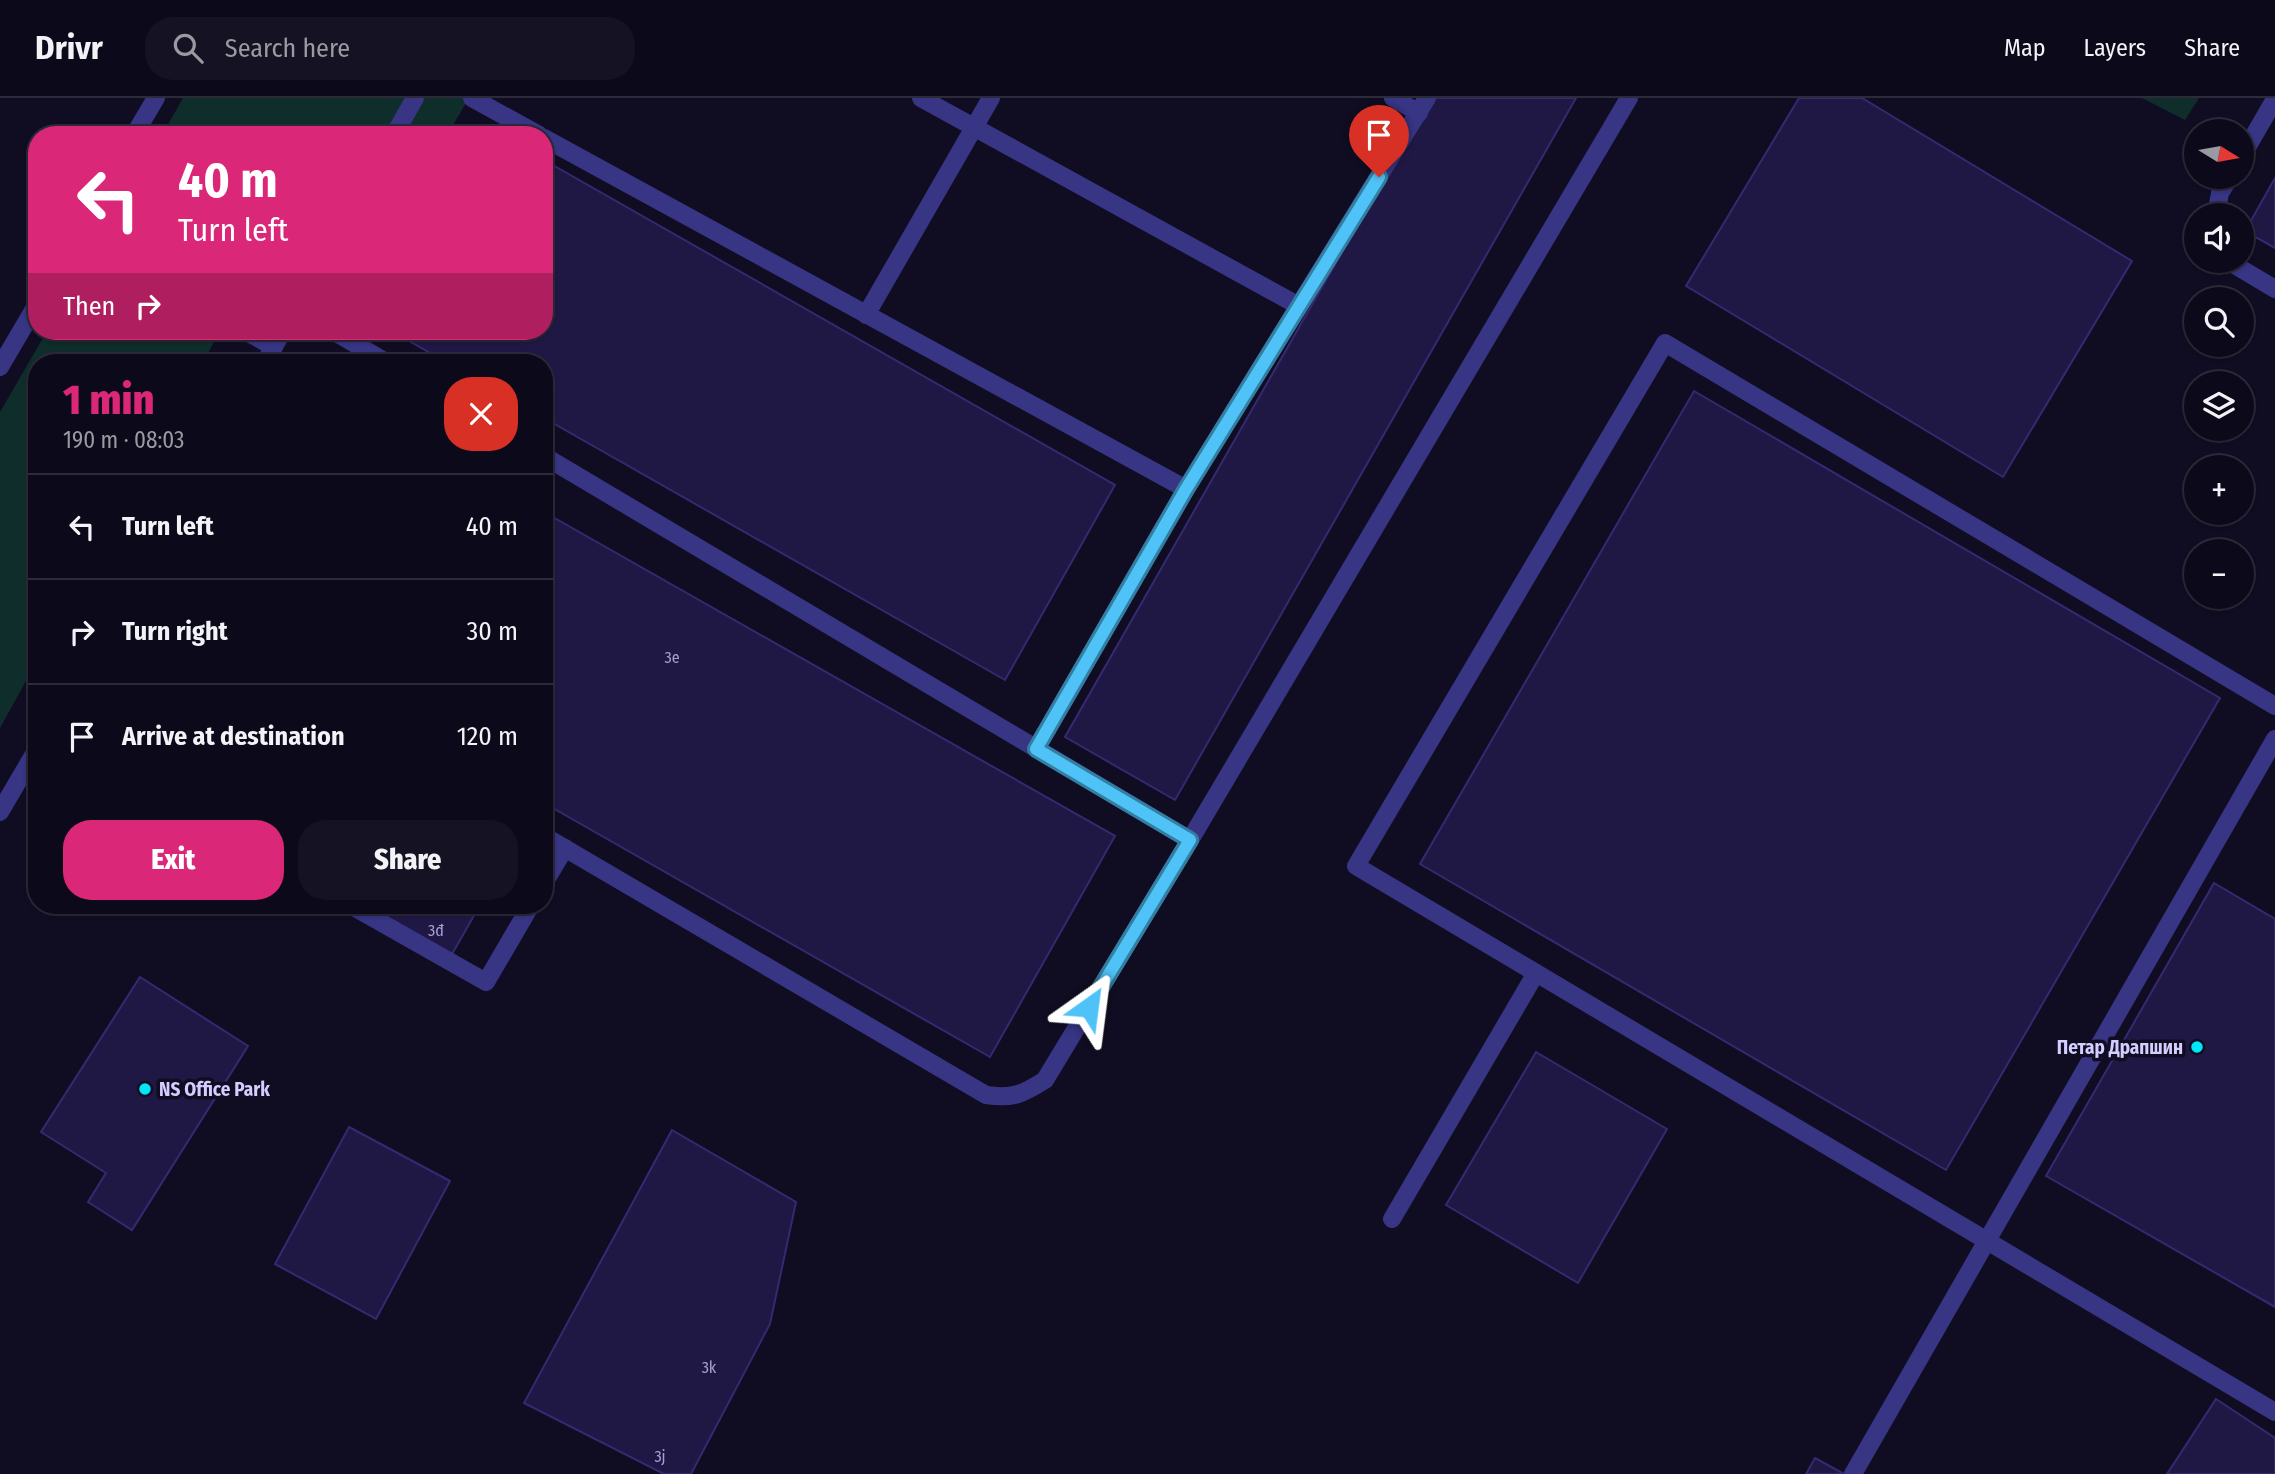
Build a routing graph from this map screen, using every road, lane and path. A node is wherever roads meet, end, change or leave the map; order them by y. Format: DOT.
graph roads {
  1 [pos="156,98"];
  2 [pos="415,98"];
  3 [pos="472,98"];
  4 [pos="921,98"];
  5 [pos="991,98"];
  6 [pos="1393,98"];
  7 [pos="1629,98"];
  8 [pos="2275,99"];
  9 [pos="1423,105"];
  10 [pos="139,126"];
  11 [pos="399,126"];
  12 [pos="523,126"];
  13 [pos="973,127"];
  14 [pos="2254,135"];
  15 [pos="553,143"];
  16 [pos="2248,273"];
  17 [pos="2275,289"];
  18 [pos="1298,306"];
  19 [pos="866,315"];
  20 [pos="28,319"];
  21 [pos="348,340"];
  22 [pos="372,354"];
  23 [pos="0,367"];
  24 [pos="553,461"];
  25 [pos="1186,489"];
  26 [pos="2275,706"];
  27 [pos="2275,739"];
  28 [pos="1036,749"];
  29 [pos="28,765"];
  30 [pos="0,812"];
  31 [pos="1190,840"];
  32 [pos="553,841"];
  33 [pos="565,848"];
  34 [pos="553,868"];
  35 [pos="365,914"];
  36 [pos="526,914"];
  37 [pos="1535,973"];
  38 [pos="1392,1219"];
  39 [pos="1987,1241"];
  40 [pos="2275,1412"];
  41 [pos="1853,1474"];
  1 -- 10 [label="lane"];
  2 -- 11 [label="lane"];
  3 -- 12 [label="lane"];
  4 -- 13 [label="lane"];
  5 -- 13 [label="lane"];
  6 -- 9 [label="lane"];
  7 -- 31 [label="lane"];
  8 -- 14 [label="lane"];
  9 -- 18 [label="lane"];
  13 -- 18 [label="lane"];
  13 -- 19 [label="lane"];
  15 -- 19 [label="lane"];
  16 -- 17 [label="lane"];
  18 -- 25 [label="lane"];
  19 -- 25 [label="lane"];
  20 -- 23 [label="lane"];
  21 -- 22 [label="lane"];
  24 -- 28 [label="lane"];
  25 -- 28 [label="lane"];
  26 -- 37 [label="lane"];
  27 -- 39 [label="lane"];
  28 -- 31 [label="lane"];
  29 -- 30 [label="lane"];
  31 -- 33 [label="lane"];
  32 -- 33 [label="lane"];
  33 -- 34 [label="lane"];
  35 -- 36 [label="lane"];
  37 -- 38 [label="lane"];
  37 -- 39 [label="lane"];
  39 -- 40 [label="lane"];
  39 -- 41 [label="lane"];
}
